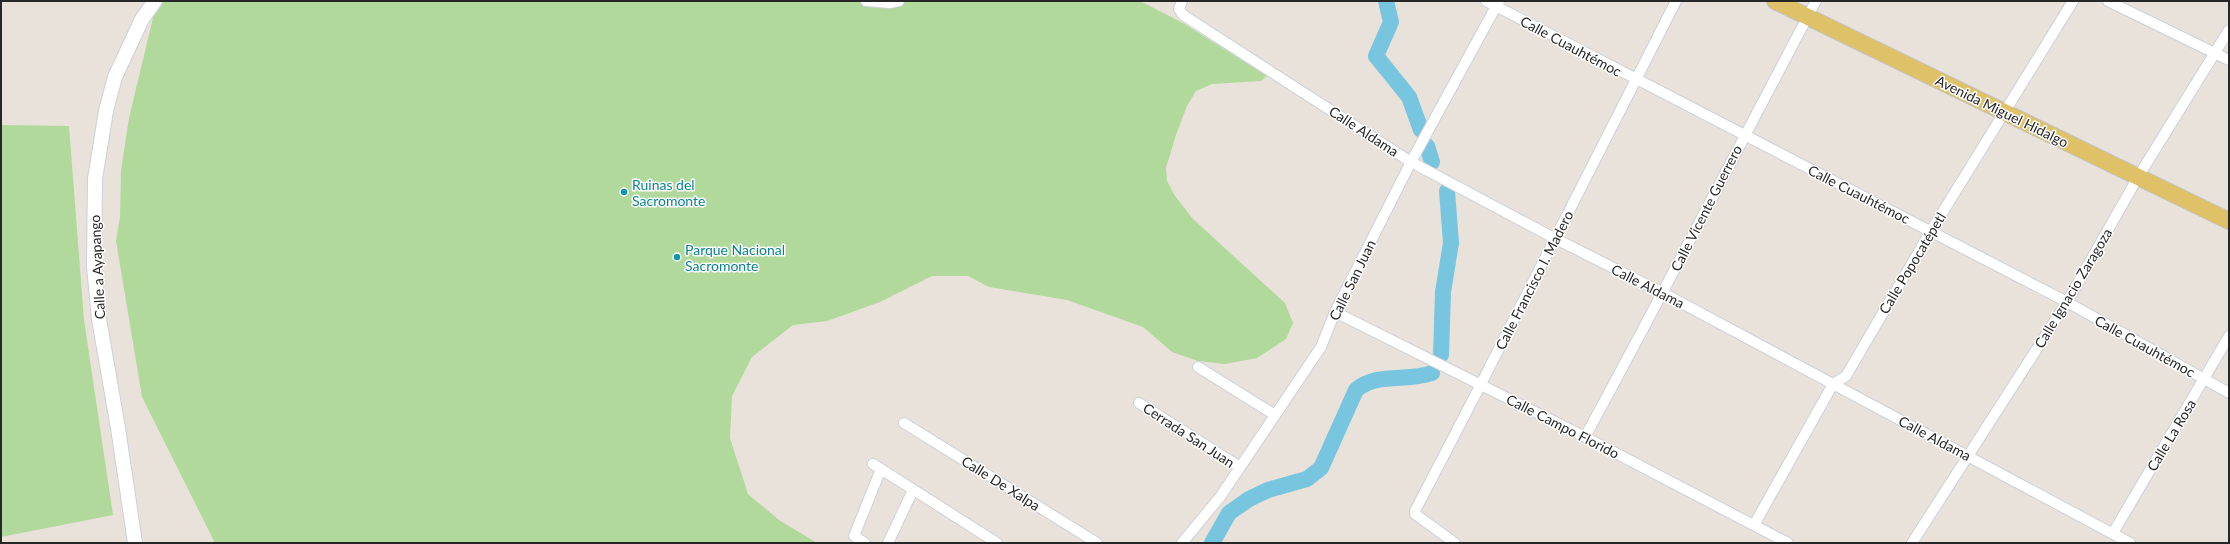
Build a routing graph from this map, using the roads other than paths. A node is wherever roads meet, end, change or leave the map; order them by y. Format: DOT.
graph roads {
  1 [pos="155,1"];
  2 [pos="866,1"];
  3 [pos="899,1"];
  4 [pos="1486,1"];
  5 [pos="1676,1"];
  6 [pos="1775,1"];
  7 [pos="1816,1"];
  8 [pos="2073,1"];
  9 [pos="2108,1"];
  10 [pos="1497,4"];
  11 [pos="1180,5"];
  12 [pos="1808,17"];
  13 [pos="2229,30"];
  14 [pos="2215,53"];
  15 [pos="2229,60"];
  16 [pos="1635,80"];
  17 [pos="2004,112"];
  18 [pos="1744,136"];
  19 [pos="1411,162"];
  20 [pos="2138,177"];
  21 [pos="2229,221"];
  22 [pos="1930,231"];
  23 [pos="1556,239"];
  24 [pos="1663,293"];
  25 [pos="2067,302"];
  26 [pos="1335,312"];
  27 [pos="2229,336"];
  28 [pos="1198,367"];
  29 [pos="2205,379"];
  30 [pos="1482,384"];
  31 [pos="1833,384"];
  32 [pos="2229,393"];
  33 [pos="1138,402"];
  34 [pos="1275,415"];
  35 [pos="904,423"];
  36 [pos="1585,437"];
  37 [pos="1969,456"];
  38 [pos="1240,467"];
  39 [pos="913,490"];
  40 [pos="1754,525"];
  41 [pos="2113,533"];
  42 [pos="135,543"];
  43 [pos="865,543"];
  44 [pos="888,543"];
  45 [pos="997,543"];
  46 [pos="1097,543"];
  47 [pos="1182,543"];
  48 [pos="1455,543"];
  49 [pos="1788,543"];
  50 [pos="1912,543"];
  51 [pos="2130,543"];
  1 -- 42 [label="main road, Calle a Ayapango"];
  2 -- 3 [label="street"];
  4 -- 10 [label="street, Calle Cuauhtémoc"];
  5 -- 16 [label="street, Calle Francisco I. Madero"];
  6 -- 12 [label="main road, Avenida Miguel Hidalgo"];
  7 -- 12 [label="street, Calle Vicente Guerrero"];
  8 -- 17 [label="street, Calle Popocatépetl"];
  9 -- 14 [label="street"];
  10 -- 16 [label="street, Calle Cuauhtémoc"];
  10 -- 19 [label="street, Calle San Juan"];
  11 -- 19 [label="street, Calle Aldama"];
  12 -- 17 [label="main road, Avenida Miguel Hidalgo"];
  12 -- 18 [label="street, Calle Vicente Guerrero"];
  13 -- 14 [label="street, Calle Ignacio Zaragoza"];
  14 -- 15 [label="street"];
  14 -- 20 [label="street, Calle Ignacio Zaragoza"];
  16 -- 18 [label="street, Calle Cuauhtémoc"];
  16 -- 23 [label="street, Calle Francisco I. Madero"];
  17 -- 20 [label="main road, Avenida Miguel Hidalgo"];
  17 -- 22 [label="street, Calle Popocatépetl"];
  18 -- 22 [label="street, Calle Cuauhtémoc"];
  18 -- 24 [label="street, Calle Vicente Guerrero"];
  19 -- 23 [label="street, Calle Aldama"];
  19 -- 26 [label="street, Calle San Juan"];
  20 -- 21 [label="main road, Avenida Miguel Hidalgo"];
  20 -- 25 [label="street, Calle Ignacio Zaragoza"];
  22 -- 25 [label="street, Calle Cuauhtémoc"];
  22 -- 31 [label="street, Calle Popocatépetl"];
  23 -- 24 [label="street, Calle Aldama"];
  23 -- 30 [label="street, Calle Francisco I. Madero"];
  24 -- 31 [label="street, Calle Aldama"];
  24 -- 36 [label="street, Calle Vicente Guerrero"];
  25 -- 29 [label="street, Calle Cuauhtémoc"];
  25 -- 37 [label="street, Calle Ignacio Zaragoza"];
  26 -- 30 [label="street, Calle Campo Florido"];
  26 -- 34 [label="street, Calle San Juan"];
  27 -- 29 [label="street, Calle La Rosa"];
  28 -- 34 [label="street"];
  29 -- 32 [label="street, Calle Cuauhtémoc"];
  29 -- 41 [label="street, Calle La Rosa"];
  30 -- 36 [label="street, Calle Campo Florido"];
  30 -- 48 [label="street, Calle Francisco I. Madero"];
  31 -- 37 [label="street, Calle Aldama"];
  31 -- 40 [label="street, Calle Popocatépetl"];
  33 -- 38 [label="street, Cerrada San Juan"];
  34 -- 38 [label="street, Calle San Juan"];
  35 -- 46 [label="street, Calle De Xalpa"];
  36 -- 40 [label="street, Calle Campo Florido"];
  37 -- 41 [label="street, Calle Aldama"];
  37 -- 50 [label="street, Calle Ignacio Zaragoza"];
  38 -- 47 [label="street, Calle San Juan"];
  39 -- 43 [label="street"];
  39 -- 44 [label="street"];
  39 -- 45 [label="street"];
  40 -- 49 [label="street, Calle Campo Florido"];
  41 -- 51 [label="street, Calle Aldama"];
}
